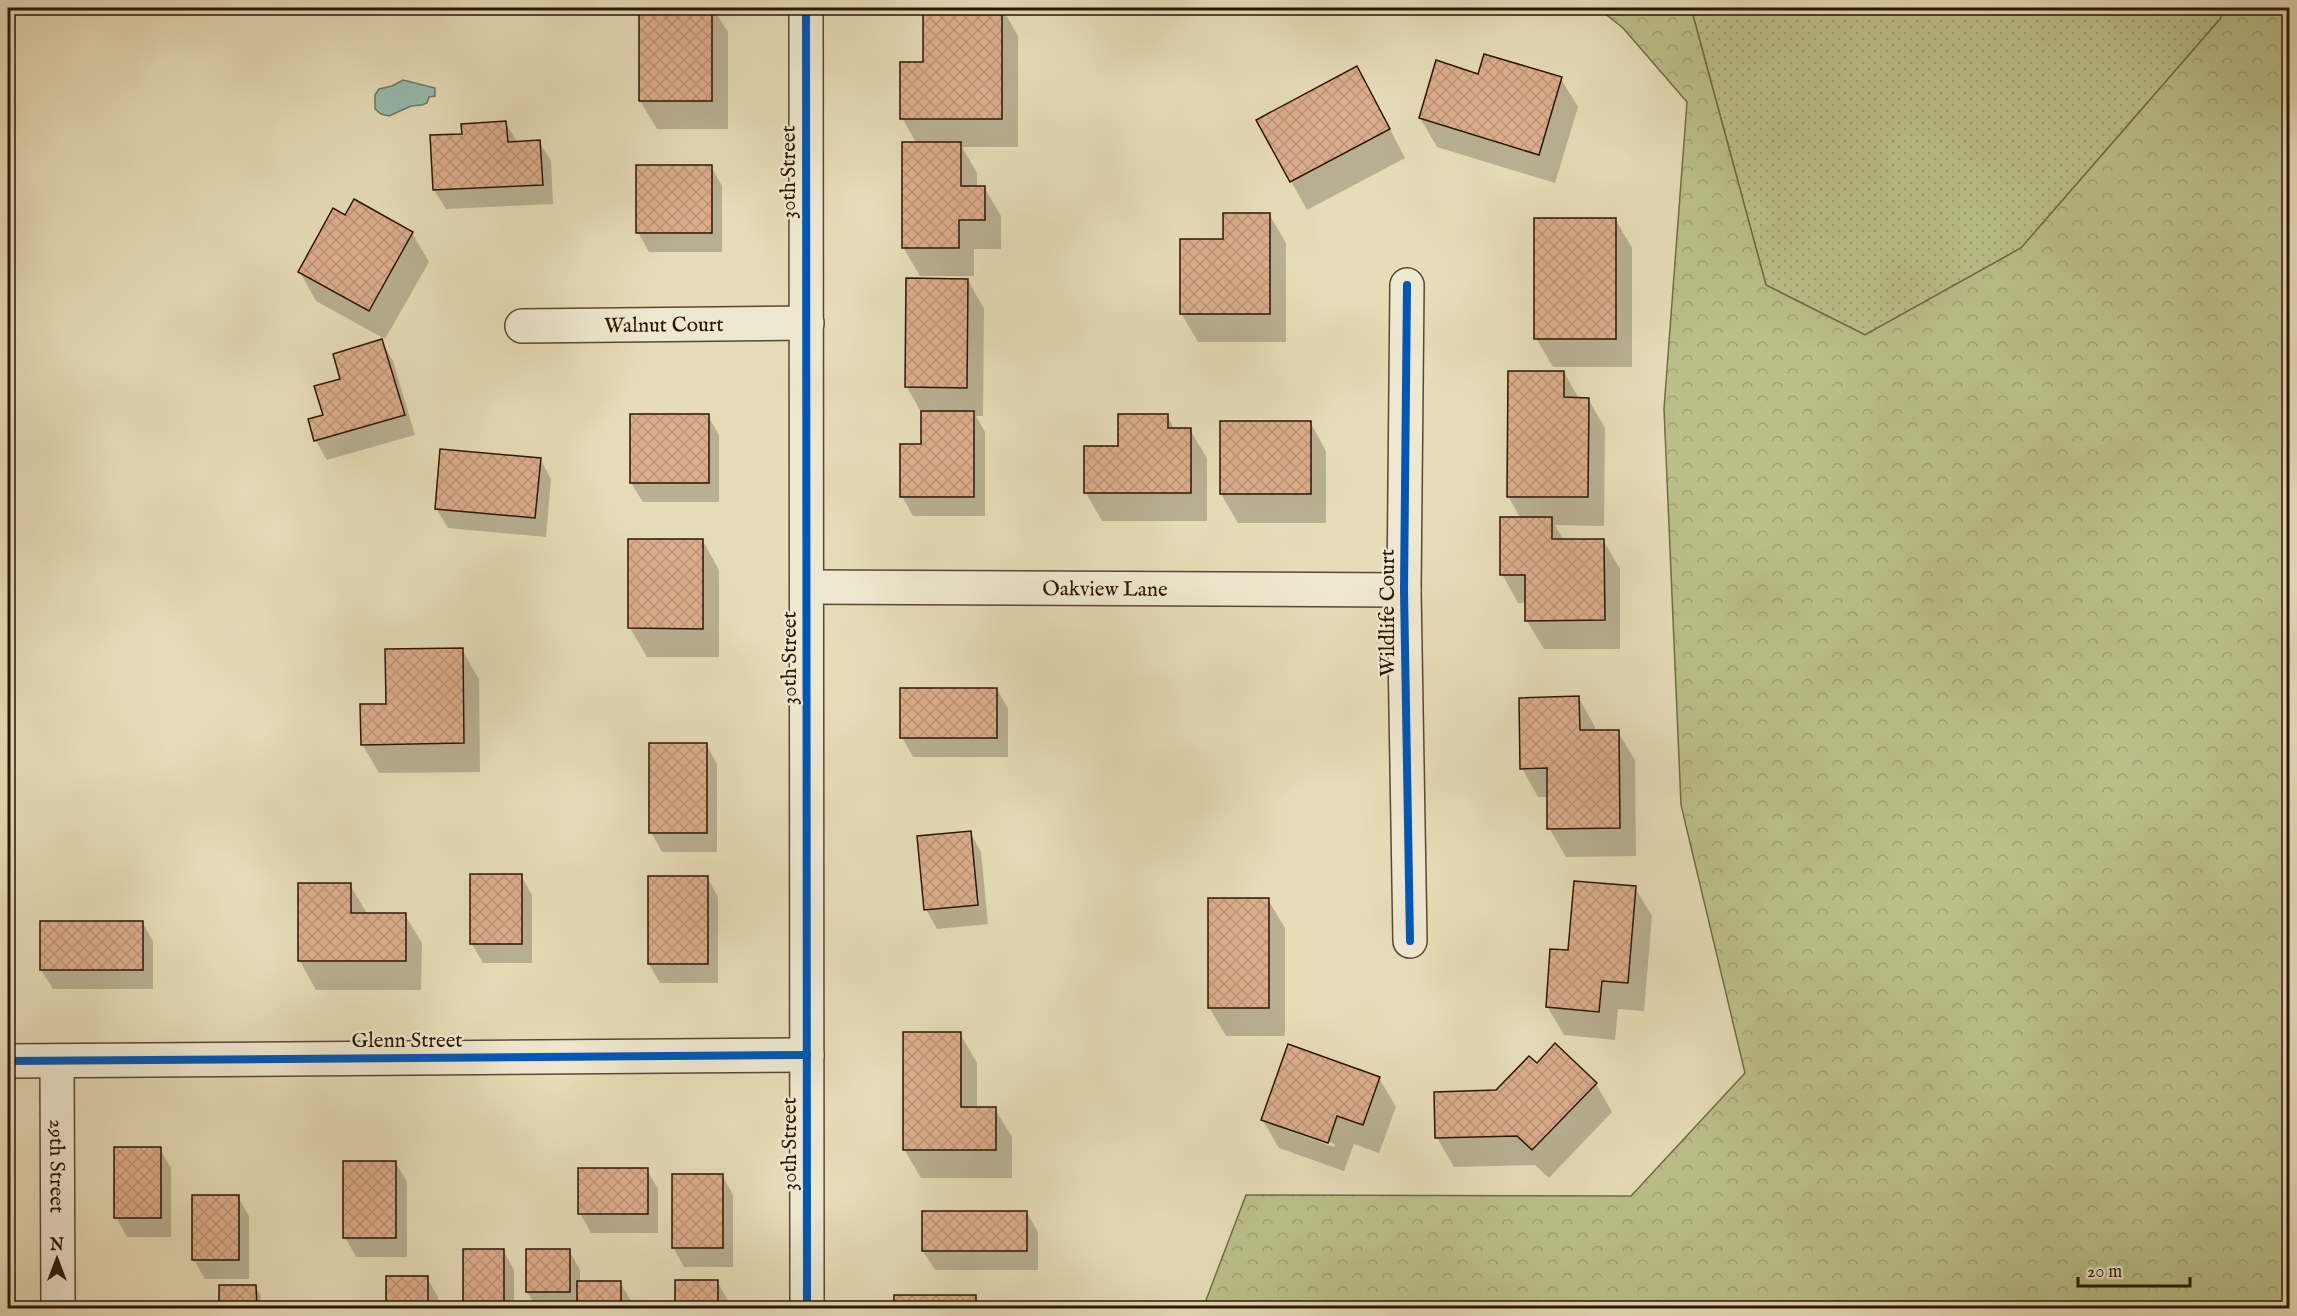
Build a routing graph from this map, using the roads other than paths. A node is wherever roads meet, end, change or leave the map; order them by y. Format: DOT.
graph roads {
  1 [pos="806,8"];
  2 [pos="1407,285"];
  3 [pos="807,323"];
  4 [pos="522,326"];
  5 [pos="807,587"];
  6 [pos="1404,590"];
  7 [pos="1410,941"];
  8 [pos="807,1055"];
  9 [pos="8,1061"];
  10 [pos="57,1061"];
  11 [pos="58,1308"];
  12 [pos="807,1308"];
  1 -- 3 [label="street, 30th Street"];
  2 -- 6 [label="street, Wildlife Court"];
  3 -- 4 [label="street, Walnut Court"];
  3 -- 5 [label="street, 30th Street"];
  5 -- 6 [label="street, Oakview Lane"];
  5 -- 8 [label="street, 30th Street"];
  6 -- 7 [label="street, Wildlife Court"];
  8 -- 10 [label="street, Glenn Street"];
  8 -- 12 [label="street, 30th Street"];
  9 -- 10 [label="street, Glenn Street"];
  10 -- 11 [label="street, 29th Street"];
}
